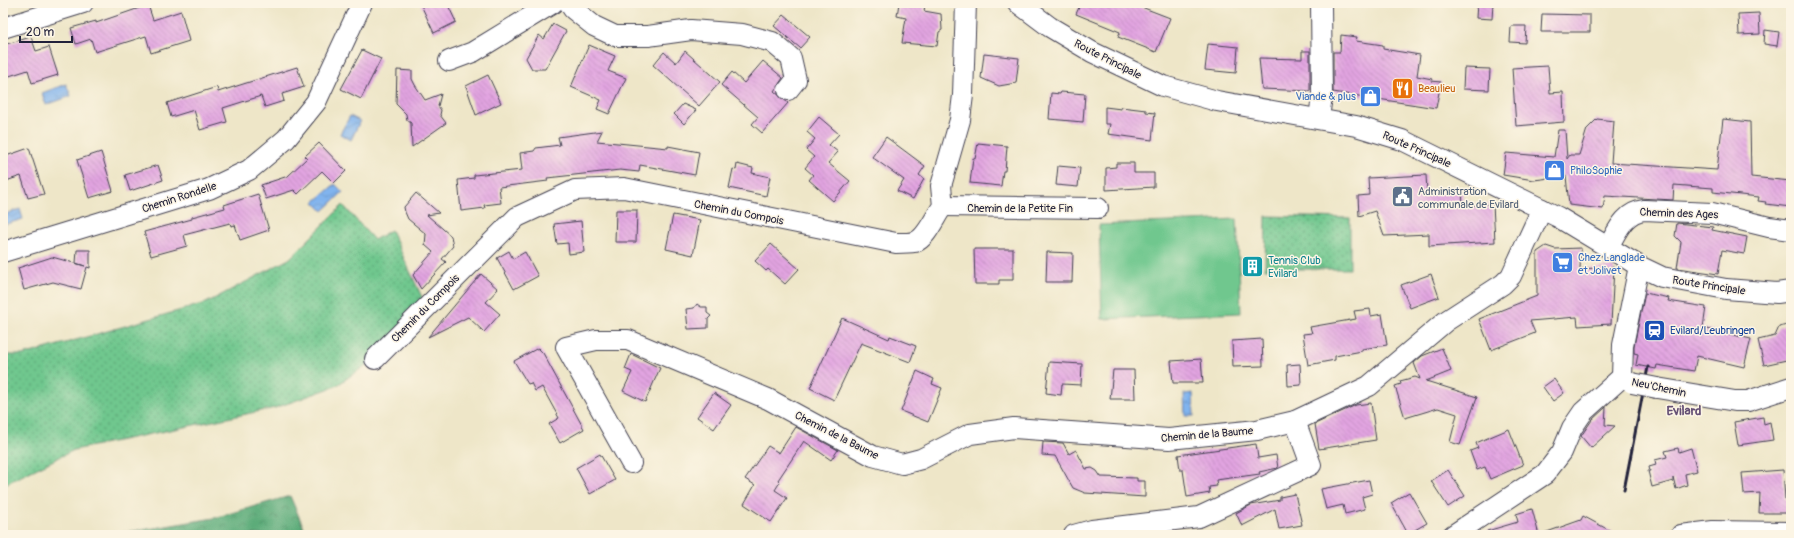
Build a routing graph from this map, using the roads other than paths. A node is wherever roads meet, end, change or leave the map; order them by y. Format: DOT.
graph roads {
  1 [pos="83,3"];
  2 [pos="362,3"];
  3 [pos="553,3"];
  4 [pos="569,3"];
  5 [pos="966,3"];
  6 [pos="1018,3"];
  7 [pos="1321,3"];
  8 [pos="3,28"];
  9 [pos="449,61"];
  10 [pos="788,90"];
  11 [pos="1320,118"];
  12 [pos="943,206"];
  13 [pos="1098,208"];
  14 [pos="1542,209"];
  15 [pos="1791,230"];
  16 [pos="1608,247"];
  17 [pos="3,252"];
  18 [pos="1639,266"];
  19 [pos="1791,291"];
  20 [pos="375,359"];
  21 [pos="1627,380"];
  22 [pos="1791,387"];
  23 [pos="1295,421"];
  24 [pos="631,463"];
  25 [pos="1791,532"];
  26 [pos="1074,535"];
  27 [pos="1453,535"];
  28 [pos="1681,535"];
  1 -- 8 [label="street"];
  2 -- 17 [label="street, Chemin Rondelle"];
  3 -- 9 [label="street"];
  4 -- 10 [label="street"];
  5 -- 12 [label="street"];
  6 -- 11 [label="street, Route Principale"];
  7 -- 11 [label="street"];
  11 -- 14 [label="street, Route Principale"];
  12 -- 13 [label="street, Chemin de la Petite Fin"];
  12 -- 20 [label="street, Chemin du Compois"];
  14 -- 16 [label="street, Route Principale"];
  14 -- 23 [label="street, Chemin de la Baume"];
  15 -- 16 [label="street, Chemin des Ages"];
  16 -- 18 [label="street, Route Principale"];
  18 -- 19 [label="street, Route Principale"];
  18 -- 21 [label="street"];
  21 -- 22 [label="street, Neu'Chemin, bridge"];
  21 -- 27 [label="street"];
  23 -- 24 [label="street, Chemin de la Baume"];
  23 -- 26 [label="street"];
  25 -- 28 [label="street"];
}
